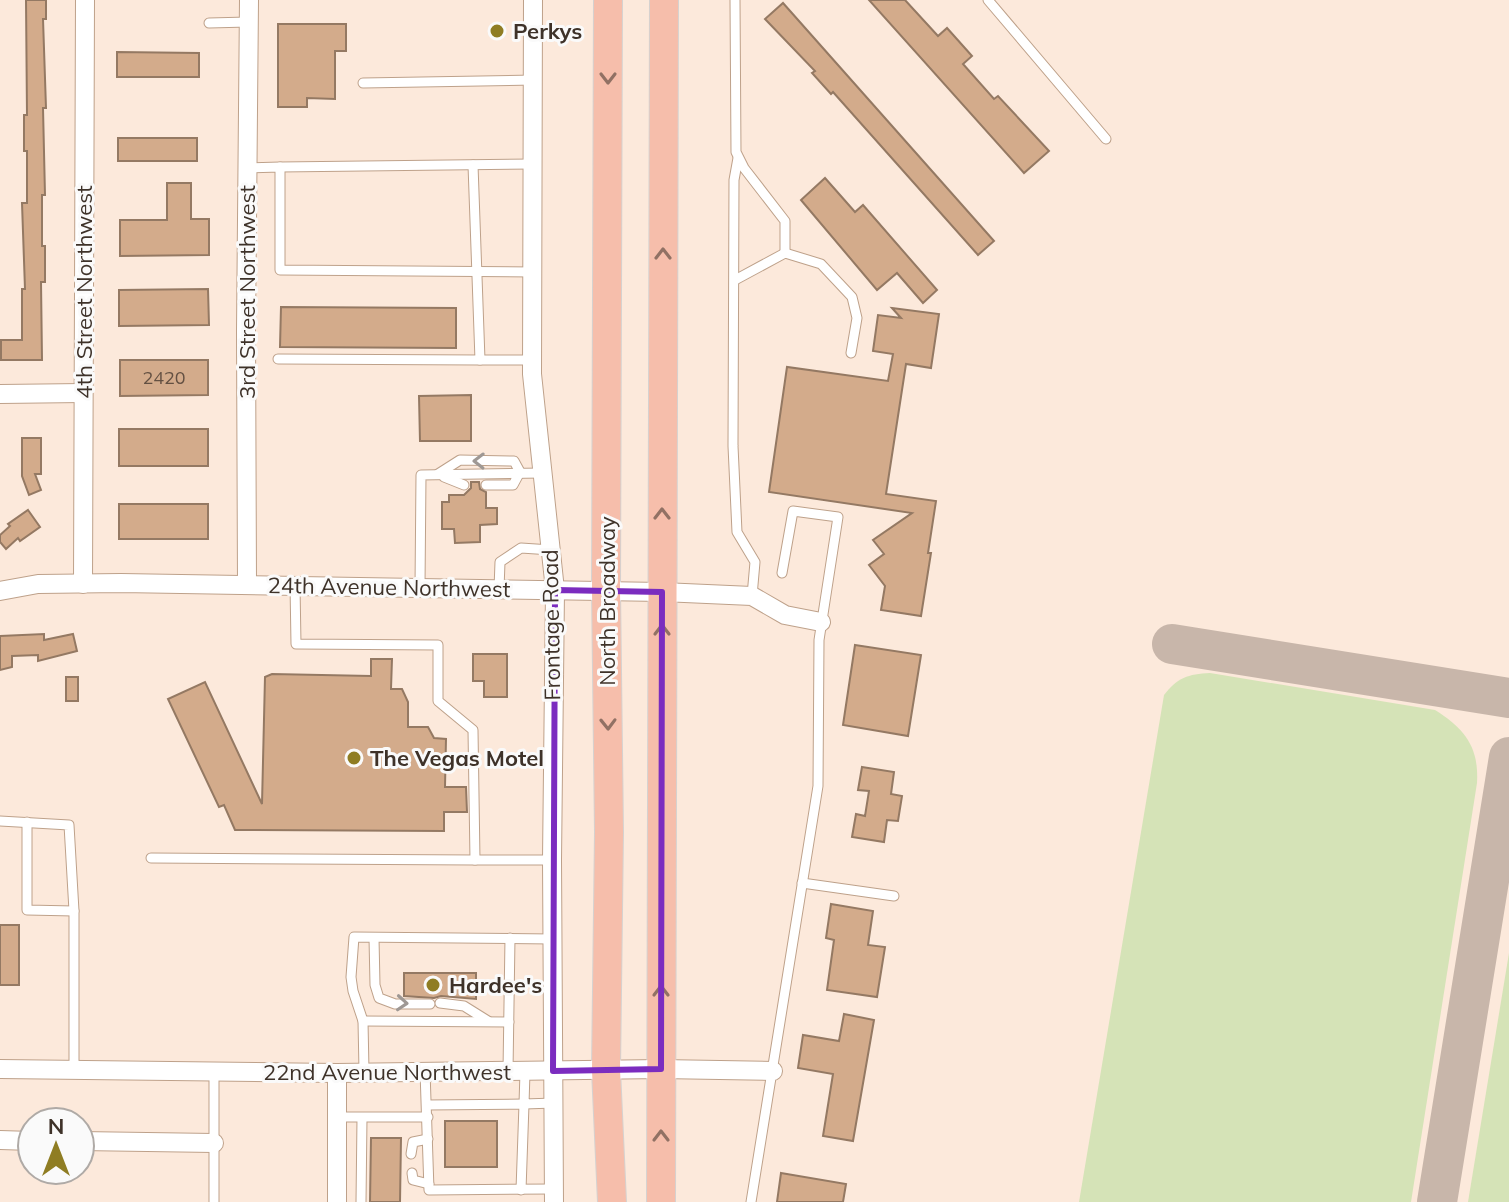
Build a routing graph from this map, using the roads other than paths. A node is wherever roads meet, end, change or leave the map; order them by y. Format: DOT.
graph roads {
  1 [pos="85,0"];
  2 [pos="249,0"];
  3 [pos="533,0"];
  4 [pos="608,0"];
  5 [pos="664,0"];
  6 [pos="735,0"];
  7 [pos="988,0"];
  8 [pos="248,22"];
  9 [pos="209,23"];
  10 [pos="534,80"];
  11 [pos="363,83"];
  12 [pos="1106,139"];
  13 [pos="738,158"];
  14 [pos="533,164"];
  15 [pos="473,165"];
  16 [pos="280,167"];
  17 [pos="247,168"];
  18 [pos="785,253"];
  19 [pos="476,271"];
  20 [pos="534,272"];
  21 [pos="735,280"];
  22 [pos="851,353"];
  23 [pos="278,359"];
  24 [pos="480,360"];
  25 [pos="532,360"];
  26 [pos="83,393"];
  27 [pos="0,394"];
  28 [pos="520,472"];
  29 [pos="543,473"];
  30 [pos="437,475"];
  31 [pos="464,485"];
  32 [pos="486,485"];
  33 [pos="551,550"];
  34 [pos="782,573"];
  35 [pos="83,584"];
  36 [pos="247,584"];
  37 [pos="295,584"];
  38 [pos="420,587"];
  39 [pos="499,589"];
  40 [pos="555,590"];
  41 [pos="606,590"];
  42 [pos="0,591"];
  43 [pos="662,592"];
  44 [pos="752,596"];
  45 [pos="821,622"];
  46 [pos="0,821"];
  47 [pos="27,822"];
  48 [pos="151,858"];
  49 [pos="475,860"];
  50 [pos="552,860"];
  51 [pos="802,883"];
  52 [pos="894,896"];
  53 [pos="74,911"];
  54 [pos="374,938"];
  55 [pos="510,938"];
  56 [pos="553,939"];
  57 [pos="363,1021"];
  58 [pos="489,1022"];
  59 [pos="509,1022"];
  60 [pos="0,1069"];
  61 [pos="74,1069"];
  62 [pos="661,1069"];
  63 [pos="606,1070"];
  64 [pos="214,1071"];
  65 [pos="364,1071"];
  66 [pos="425,1071"];
  67 [pos="553,1071"];
  68 [pos="773,1071"];
  69 [pos="517,1072"];
  70 [pos="337,1073"];
  71 [pos="554,1103"];
  72 [pos="524,1104"];
  73 [pos="427,1105"];
  74 [pos="338,1117"];
  75 [pos="428,1117"];
  76 [pos="362,1118"];
  77 [pos="428,1139"];
  78 [pos="96,1141"];
  79 [pos="214,1143"];
  80 [pos="411,1154"];
  81 [pos="412,1173"];
  82 [pos="429,1184"];
  83 [pos="521,1190"];
  84 [pos="554,1196"];
  85 [pos="214,1202"];
  86 [pos="337,1202"];
  87 [pos="361,1202"];
  88 [pos="612,1202"];
  89 [pos="661,1202"];
  90 [pos="751,1202"];
  1 -- 26 [label="street, 4th Street Northwest"];
  2 -- 8 [label="street, 3rd Street Northwest"];
  3 -- 10 [label="street, Frontage Road"];
  4 -- 41 [label="main road, North Broadway, one-way"];
  43 -- 5 [label="main road, one-way"];
  6 -- 13 [label="lane"];
  7 -- 12 [label="lane"];
  8 -- 9 [label="lane"];
  8 -- 17 [label="street, 3rd Street Northwest"];
  10 -- 11 [label="lane"];
  10 -- 14 [label="street, Frontage Road"];
  13 -- 18 [label="lane"];
  13 -- 21 [label="lane"];
  14 -- 15 [label="lane"];
  14 -- 20 [label="street, Frontage Road"];
  15 -- 16 [label="lane"];
  15 -- 19 [label="lane"];
  16 -- 17 [label="lane"];
  16 -- 19 [label="lane"];
  17 -- 36 [label="street, 3rd Street Northwest"];
  18 -- 21 [label="lane"];
  18 -- 22 [label="lane"];
  19 -- 20 [label="lane"];
  19 -- 24 [label="lane"];
  20 -- 25 [label="street, Frontage Road"];
  21 -- 44 [label="lane"];
  23 -- 24 [label="lane"];
  24 -- 25 [label="lane"];
  25 -- 29 [label="street, Frontage Road"];
  26 -- 27 [label="street"];
  26 -- 35 [label="street, 4th Street Northwest"];
  28 -- 29 [label="lane"];
  28 -- 30 [label="lane, one-way"];
  28 -- 32 [label="lane"];
  29 -- 33 [label="street, Frontage Road"];
  30 -- 31 [label="lane"];
  30 -- 38 [label="lane"];
  33 -- 39 [label="lane"];
  33 -- 40 [label="street, Frontage Road"];
  34 -- 45 [label="lane"];
  35 -- 36 [label="street, 24th Avenue Northwest"];
  35 -- 42 [label="street, 24th Avenue Northwest"];
  36 -- 37 [label="street, 24th Avenue Northwest"];
  37 -- 38 [label="street, 24th Avenue Northwest"];
  37 -- 49 [label="lane"];
  38 -- 39 [label="street, 24th Avenue Northwest"];
  39 -- 40 [label="street, 24th Avenue Northwest"];
  40 -- 41 [label="street, 24th Avenue Northwest"];
  40 -- 50 [label="street, Frontage Road"];
  41 -- 43 [label="street, 24th Avenue Northwest"];
  41 -- 63 [label="main road, North Broadway, one-way"];
  43 -- 44 [label="street, 24th Avenue Northwest"];
  62 -- 43 [label="main road, one-way"];
  44 -- 45 [label="street, 24th Avenue Northwest"];
  45 -- 51 [label="lane"];
  46 -- 47 [label="lane"];
  47 -- 53 [label="lane"];
  47 -- 53 [label="lane"];
  48 -- 49 [label="lane"];
  49 -- 50 [label="lane"];
  50 -- 56 [label="street, Frontage Road"];
  51 -- 52 [label="lane"];
  51 -- 68 [label="lane"];
  53 -- 61 [label="lane"];
  54 -- 55 [label="lane"];
  54 -- 57 [label="lane"];
  54 -- 58 [label="lane, one-way"];
  55 -- 56 [label="lane"];
  55 -- 59 [label="lane"];
  56 -- 67 [label="street, Frontage Road"];
  57 -- 58 [label="lane"];
  57 -- 65 [label="lane"];
  58 -- 59 [label="lane"];
  59 -- 69 [label="lane"];
  60 -- 61 [label="street, 22nd Avenue Northwest"];
  61 -- 64 [label="street, 22nd Avenue Northwest"];
  62 -- 63 [label="street, 22nd Avenue Northwest"];
  62 -- 68 [label="street, 22nd Avenue Northwest"];
  89 -- 62 [label="main road, one-way"];
  63 -- 67 [label="street, 22nd Avenue Northwest"];
  63 -- 88 [label="main road, North Broadway"];
  64 -- 70 [label="street, 22nd Avenue Northwest"];
  64 -- 79 [label="lane"];
  65 -- 66 [label="street, 22nd Avenue Northwest"];
  65 -- 70 [label="street, 22nd Avenue Northwest"];
  66 -- 69 [label="street, 22nd Avenue Northwest"];
  66 -- 73 [label="lane"];
  67 -- 69 [label="street, 22nd Avenue Northwest"];
  67 -- 71 [label="street, Frontage Road"];
  68 -- 90 [label="lane"];
  69 -- 72 [label="lane"];
  70 -- 74 [label="street"];
  71 -- 72 [label="lane"];
  71 -- 84 [label="street, Frontage Road"];
  72 -- 73 [label="lane"];
  72 -- 83 [label="lane"];
  73 -- 75 [label="lane"];
  74 -- 76 [label="lane"];
  74 -- 86 [label="street"];
  75 -- 76 [label="lane"];
  75 -- 77 [label="lane"];
  76 -- 87 [label="lane"];
  77 -- 80 [label="lane"];
  77 -- 82 [label="lane"];
  78 -- 79 [label="street"];
  79 -- 85 [label="lane"];
  81 -- 82 [label="lane"];
  82 -- 83 [label="lane"];
  83 -- 84 [label="lane"];
}
